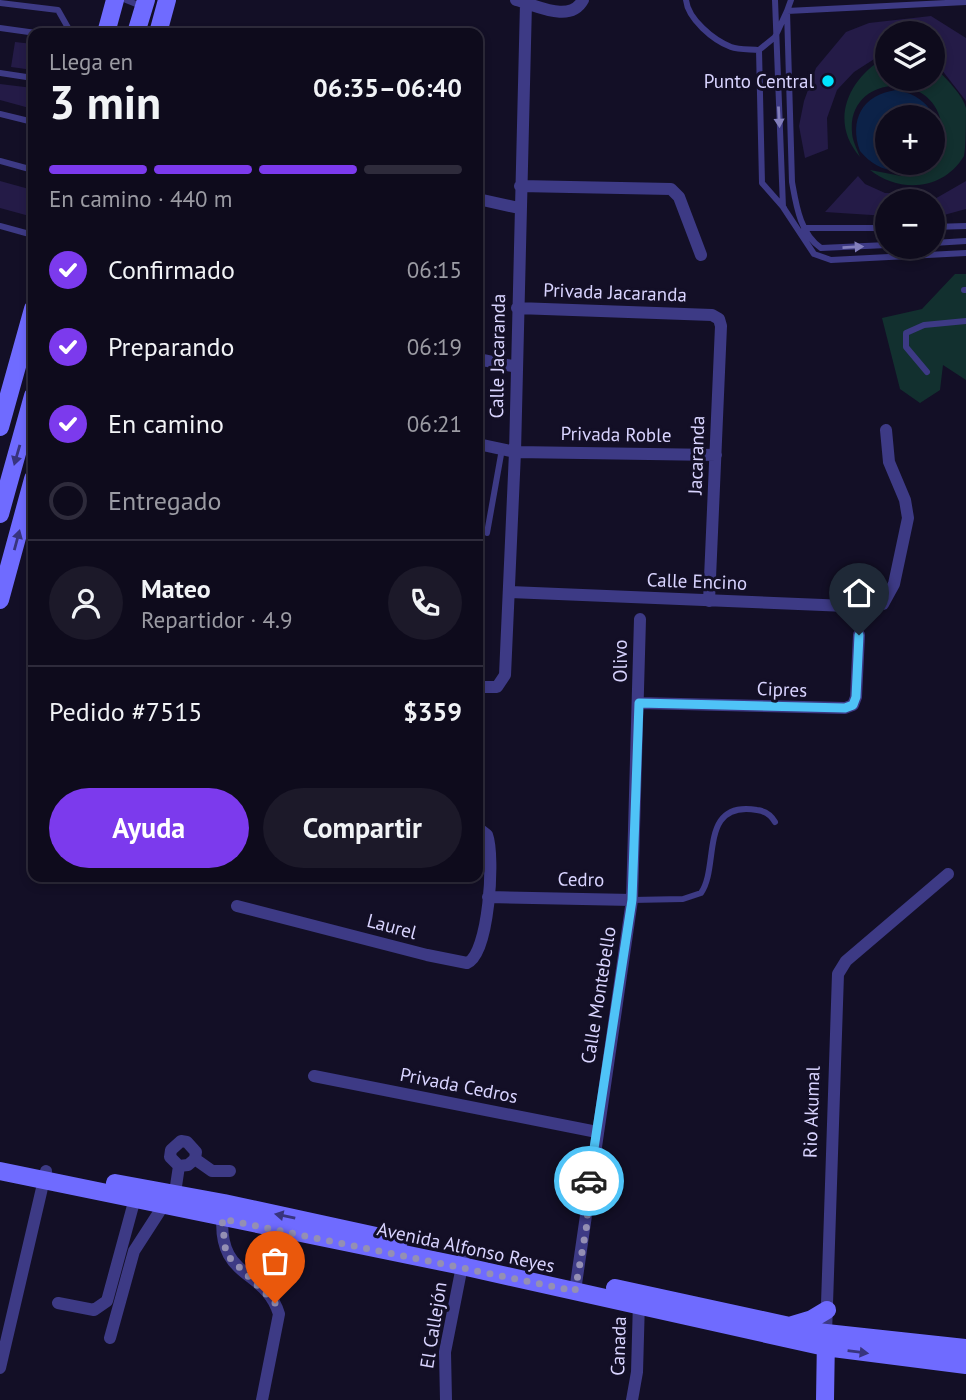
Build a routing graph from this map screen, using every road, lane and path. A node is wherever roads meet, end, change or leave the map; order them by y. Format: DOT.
graph roads {
  1 [pos="115,0"];
  2 [pos="126,0"];
  3 [pos="167,0"];
  4 [pos="583,0"];
  5 [pos="686,0"];
  6 [pos="775,0"];
  7 [pos="791,0"];
  8 [pos="521,1"];
  9 [pos="966,2"];
  10 [pos="0,3"];
  11 [pos="145,4"];
  12 [pos="787,11"];
  13 [pos="0,28"];
  14 [pos="68,28"];
  15 [pos="107,28"];
  16 [pos="138,28"];
  17 [pos="159,28"];
  18 [pos="28,32"];
  19 [pos="775,37"];
  20 [pos="759,50"];
  21 [pos="0,73"];
  22 [pos="28,77"];
  23 [pos="0,114"];
  24 [pos="28,121"];
  25 [pos="0,161"];
  26 [pos="28,169"];
  27 [pos="520,186"];
  28 [pos="483,199"];
  29 [pos="783,207"];
  30 [pos="519,208"];
  31 [pos="966,226"];
  32 [pos="1,227"];
  33 [pos="945,227"];
  34 [pos="875,228"];
  35 [pos="806,230"];
  36 [pos="28,234"];
  37 [pos="0,235"];
  38 [pos="966,241"];
  39 [pos="945,242"];
  40 [pos="875,246"];
  41 [pos="966,253"];
  42 [pos="701,255"];
  43 [pos="517,308"];
  44 [pos="712,315"];
  45 [pos="966,321"];
  46 [pos="28,326"];
  47 [pos="28,356"];
  48 [pos="483,360"];
  49 [pos="517,367"];
  50 [pos="927,372"];
  51 [pos="13,378"];
  52 [pos="28,414"];
  53 [pos="0,427"];
  54 [pos="886,430"];
  55 [pos="483,445"];
  56 [pos="509,451"];
  57 [pos="716,455"];
  58 [pos="28,497"];
  59 [pos="0,514"];
  60 [pos="487,533"];
  61 [pos="510,592"];
  62 [pos="0,600"];
  63 [pos="709,601"];
  64 [pos="640,619"];
  65 [pos="859,635"];
  66 [pos="483,687"];
  67 [pos="639,703"];
  68 [pos="775,822"];
  69 [pos="483,832"];
  70 [pos="948,874"];
  71 [pos="488,897"];
  72 [pos="632,900"];
  73 [pos="237,906"];
  74 [pos="314,1076"];
  75 [pos="597,1132"];
  76 [pos="195,1159"];
  77 [pos="0,1161"];
  78 [pos="179,1166"];
  79 [pos="0,1171"];
  80 [pos="230,1171"];
  81 [pos="45,1175"];
  82 [pos="136,1193"];
  83 [pos="168,1199"];
  84 [pos="223,1211"];
  85 [pos="463,1261"];
  86 [pos="576,1285"];
  87 [pos="639,1299"];
  88 [pos="58,1303"];
  89 [pos="827,1310"];
  90 [pos="789,1326"];
  91 [pos="110,1338"];
  92 [pos="826,1341"];
  93 [pos="966,1348"];
  94 [pos="966,1365"];
  95 [pos="0,1368"];
  96 [pos="262,1400"];
  97 [pos="446,1400"];
  98 [pos="632,1400"];
  99 [pos="825,1400"];
  1 -- 15 [label="main road"];
  2 -- 11 [label="lane"];
  3 -- 17 [label="main road"];
  4 -- 8 [label="street"];
  5 -- 20 [label="lane"];
  6 -- 19 [label="lane"];
  7 -- 12 [label="lane"];
  8 -- 27 [label="street, Calle Jacaranda"];
  9 -- 12 [label="lane"];
  10 -- 14 [label="lane"];
  11 -- 16 [label="main road"];
  12 -- 19 [label="lane"];
  12 -- 35 [label="lane"];
  13 -- 18 [label="lane"];
  19 -- 20 [label="lane"];
  19 -- 29 [label="lane, one-way"];
  20 -- 29 [label="lane"];
  21 -- 22 [label="lane"];
  23 -- 24 [label="lane"];
  25 -- 26 [label="lane"];
  27 -- 30 [label="street, Calle Jacaranda"];
  27 -- 42 [label="street"];
  28 -- 30 [label="street"];
  29 -- 35 [label="lane"];
  29 -- 41 [label="lane"];
  30 -- 43 [label="street, Calle Jacaranda"];
  31 -- 33 [label="lane"];
  32 -- 36 [label="lane"];
  32 -- 37 [label="lane"];
  34 -- 35 [label="lane"];
  35 -- 40 [label="lane, one-way"];
  38 -- 39 [label="lane"];
  43 -- 44 [label="street, Privada Jacaranda"];
  43 -- 49 [label="street, Calle Jacaranda"];
  44 -- 57 [label="street, Jacaranda"];
  45 -- 50 [label="lane"];
  46 -- 51 [label="main road"];
  47 -- 51 [label="main road"];
  48 -- 49 [label="street"];
  49 -- 56 [label="street, Calle Jacaranda"];
  51 -- 53 [label="main road"];
  52 -- 59 [label="main road, one-way"];
  54 -- 63 [label="street, Calle Encino"];
  55 -- 56 [label="street, Privada Roble"];
  56 -- 57 [label="street, Privada Roble"];
  56 -- 60 [label="lane"];
  56 -- 61 [label="street, Calle Jacaranda"];
  57 -- 63 [label="street, Jacaranda"];
  62 -- 58 [label="main road, one-way"];
  61 -- 63 [label="street, Calle Encino"];
  61 -- 66 [label="street, Calle Jacaranda"];
  64 -- 67 [label="street, Olivo"];
  65 -- 67 [label="street, Cipres"];
  67 -- 72 [label="street, Calle Montebello"];
  68 -- 72 [label="lane, Cedro"];
  69 -- 71 [label="street"];
  70 -- 89 [label="street, Rio Akumal"];
  71 -- 72 [label="street, Cedro"];
  71 -- 73 [label="street, Laurel"];
  72 -- 75 [label="street, Calle Montebello"];
  74 -- 75 [label="street, Privada Cedros"];
  75 -- 86 [label="street, Calle Montebello"];
  76 -- 78 [label="street"];
  76 -- 78 [label="street"];
  76 -- 80 [label="street"];
  77 -- 81 [label="main road, Avenida Alfonso Reyes"];
  78 -- 83 [label="street"];
  79 -- 81 [label="main road, Avenida Alfonso Reyes"];
  81 -- 82 [label="main road, Avenida Alfonso Reyes"];
  81 -- 95 [label="street"];
  82 -- 83 [label="main road, Avenida Alfonso Reyes"];
  82 -- 88 [label="street"];
  83 -- 84 [label="main road, Avenida Alfonso Reyes"];
  83 -- 91 [label="street"];
  84 -- 85 [label="main road, Avenida Alfonso Reyes"];
  84 -- 96 [label="street"];
  85 -- 86 [label="main road, Avenida Alfonso Reyes"];
  85 -- 97 [label="street, El Callejón"];
  86 -- 87 [label="main road, Avenida Alfonso Reyes"];
  87 -- 90 [label="main road, Avenida Alfonso Reyes"];
  87 -- 92 [label="main road, Avenida Alfonso Reyes"];
  87 -- 98 [label="street, Canada"];
  89 -- 90 [label="main road"];
  89 -- 92 [label="street, Rio Akumal"];
  90 -- 92 [label="main road, Avenida Alfonso Reyes"];
  92 -- 93 [label="main road, Avenida Alfonso Reyes"];
  92 -- 94 [label="main road, Avenida Alfonso Reyes, one-way"];
  92 -- 99 [label="main road, Rio Akumal"];
}
